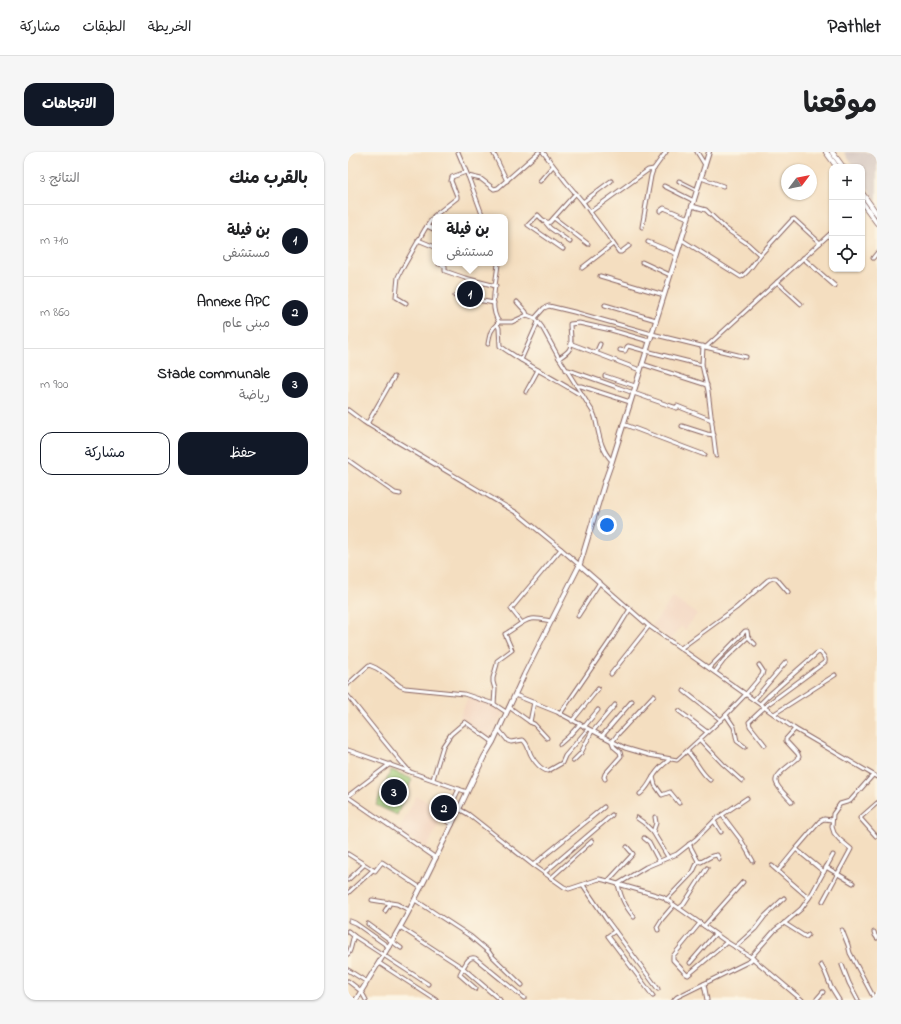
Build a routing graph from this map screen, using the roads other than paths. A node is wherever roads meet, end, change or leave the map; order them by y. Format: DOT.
graph roads {
  1 [pos="458,152"];
  2 [pos="493,152"];
  3 [pos="539,152"];
  4 [pos="543,152"];
  5 [pos="666,152"];
  6 [pos="697,152"];
  7 [pos="709,152"];
  8 [pos="826,152"];
  9 [pos="832,152"];
  10 [pos="835,164"];
  11 [pos="841,164"];
  12 [pos="705,165"];
  13 [pos="553,166"];
  14 [pos="654,169"];
  15 [pos="466,172"];
  16 [pos="468,176"];
  17 [pos="701,178"];
  18 [pos="507,181"];
  19 [pos="540,181"];
  20 [pos="611,181"];
  21 [pos="679,181"];
  22 [pos="664,186"];
  23 [pos="723,186"];
  24 [pos="697,190"];
  25 [pos="576,193"];
  26 [pos="865,198"];
  27 [pos="694,200"];
  28 [pos="583,202"];
  29 [pos="692,206"];
  30 [pos="865,207"];
  31 [pos="590,212"];
  32 [pos="660,212"];
  33 [pos="437,214"];
  34 [pos="482,214"];
  35 [pos="877,214"];
  36 [pos="554,218"];
  37 [pos="688,218"];
  38 [pos="432,219"];
  39 [pos="545,222"];
  40 [pos="877,223"];
  41 [pos="427,226"];
  42 [pos="642,227"];
  43 [pos="432,228"];
  44 [pos="829,235"];
  45 [pos="418,240"];
  46 [pos="682,240"];
  47 [pos="570,242"];
  48 [pos="648,242"];
  49 [pos="820,243"];
  50 [pos="588,244"];
  51 [pos="613,244"];
  52 [pos="432,246"];
  53 [pos="629,246"];
  54 [pos="563,248"];
  55 [pos="877,253"];
  56 [pos="677,254"];
  57 [pos="760,256"];
  58 [pos="803,258"];
  59 [pos="873,258"];
  60 [pos="642,262"];
  61 [pos="445,266"];
  62 [pos="498,266"];
  63 [pos="582,268"];
  64 [pos="670,275"];
  65 [pos="600,276"];
  66 [pos="777,282"];
  67 [pos="496,286"];
  68 [pos="835,286"];
  69 [pos="664,295"];
  70 [pos="455,296"];
  71 [pos="494,302"];
  72 [pos="517,302"];
  73 [pos="406,303"];
  74 [pos="801,304"];
  75 [pos="605,305"];
  76 [pos="527,315"];
  77 [pos="535,318"];
  78 [pos="656,320"];
  79 [pos="538,322"];
  80 [pos="498,323"];
  81 [pos="652,334"];
  82 [pos="650,341"];
  83 [pos="572,343"];
  84 [pos="488,344"];
  85 [pos="600,344"];
  86 [pos="705,347"];
  87 [pos="620,350"];
  88 [pos="646,351"];
  89 [pos="596,353"];
  90 [pos="746,357"];
  91 [pos="559,358"];
  92 [pos="521,360"];
  93 [pos="642,364"];
  94 [pos="702,365"];
  95 [pos="538,370"];
  96 [pos="567,370"];
  97 [pos="640,370"];
  98 [pos="394,376"];
  99 [pos="605,376"];
  100 [pos="707,385"];
  101 [pos="577,386"];
  102 [pos="635,386"];
  103 [pos="526,392"];
  104 [pos="582,393"];
  105 [pos="633,393"];
  106 [pos="630,402"];
  107 [pos="348,410"];
  108 [pos="712,420"];
  109 [pos="367,424"];
  110 [pos="623,424"];
  111 [pos="682,426"];
  112 [pos="714,435"];
  113 [pos="704,454"];
  114 [pos="716,456"];
  115 [pos="348,460"];
  116 [pos="612,461"];
  117 [pos="400,494"];
  118 [pos="561,549"];
  119 [pos="580,564"];
  120 [pos="600,582"];
  121 [pos="788,592"];
  122 [pos="630,609"];
  123 [pos="578,616"];
  124 [pos="552,621"];
  125 [pos="522,623"];
  126 [pos="649,626"];
  127 [pos="748,636"];
  128 [pos="755,644"];
  129 [pos="681,648"];
  130 [pos="786,662"];
  131 [pos="759,665"];
  132 [pos="709,668"];
  133 [pos="715,672"];
  134 [pos="611,674"];
  135 [pos="835,674"];
  136 [pos="348,684"];
  137 [pos="598,688"];
  138 [pos="684,691"];
  139 [pos="746,694"];
  140 [pos="515,695"];
  141 [pos="654,695"];
  142 [pos="348,696"];
  143 [pos="754,700"];
  144 [pos="632,701"];
  145 [pos="534,702"];
  146 [pos="494,704"];
  147 [pos="760,704"];
  148 [pos="615,705"];
  149 [pos="509,707"];
  150 [pos="765,708"];
  151 [pos="598,710"];
  152 [pos="679,711"];
  153 [pos="506,712"];
  154 [pos="560,714"];
  155 [pos="774,714"];
  156 [pos="726,715"];
  157 [pos="721,720"];
  158 [pos="572,721"];
  159 [pos="530,722"];
  160 [pos="580,724"];
  161 [pos="586,728"];
  162 [pos="795,729"];
  163 [pos="499,730"];
  164 [pos="592,731"];
  165 [pos="707,732"];
  166 [pos="602,736"];
  167 [pos="547,738"];
  168 [pos="700,740"];
  169 [pos="493,742"];
  170 [pos="612,742"];
  171 [pos="560,744"];
  172 [pos="765,745"];
  173 [pos="745,747"];
  174 [pos="348,750"];
  175 [pos="688,751"];
  176 [pos="669,760"];
  177 [pos="573,761"];
  178 [pos="390,764"];
  179 [pos="409,771"];
  180 [pos="873,774"];
  181 [pos="653,777"];
  182 [pos="877,777"];
  183 [pos="432,779"];
  184 [pos="605,779"];
  185 [pos="710,780"];
  186 [pos="742,781"];
  187 [pos="459,789"];
  188 [pos="467,792"];
  189 [pos="640,794"];
  190 [pos="348,796"];
  191 [pos="747,798"];
  192 [pos="792,802"];
  193 [pos="679,803"];
  194 [pos="877,803"];
  195 [pos="604,807"];
  196 [pos="460,809"];
  197 [pos="612,815"];
  198 [pos="722,816"];
  199 [pos="655,817"];
  200 [pos="636,818"];
  201 [pos="832,820"];
  202 [pos="714,821"];
  203 [pos="452,825"];
  204 [pos="653,832"];
  205 [pos="721,832"];
  206 [pos="876,836"];
  207 [pos="644,838"];
  208 [pos="592,842"];
  209 [pos="689,844"];
  210 [pos="627,847"];
  211 [pos="796,849"];
  212 [pos="348,854"];
  213 [pos="833,855"];
  214 [pos="436,858"];
  215 [pos="668,858"];
  216 [pos="719,859"];
  217 [pos="660,861"];
  218 [pos="698,861"];
  219 [pos="753,861"];
  220 [pos="364,864"];
  221 [pos="533,865"];
  222 [pos="772,866"];
  223 [pos="826,867"];
  224 [pos="707,868"];
  225 [pos="373,870"];
  226 [pos="778,871"];
  227 [pos="824,872"];
  228 [pos="544,873"];
  229 [pos="838,874"];
  230 [pos="551,878"];
  231 [pos="348,880"];
  232 [pos="608,881"];
  233 [pos="743,882"];
  234 [pos="854,883"];
  235 [pos="618,884"];
  236 [pos="583,885"];
  237 [pos="421,888"];
  238 [pos="348,893"];
  239 [pos="784,898"];
  240 [pos="809,898"];
  241 [pos="372,900"];
  242 [pos="415,900"];
  243 [pos="666,900"];
  244 [pos="823,901"];
  245 [pos="390,902"];
  246 [pos="674,906"];
  247 [pos="679,908"];
  248 [pos="409,910"];
  249 [pos="385,911"];
  250 [pos="634,917"];
  251 [pos="350,921"];
  252 [pos="700,923"];
  253 [pos="784,923"];
  254 [pos="368,924"];
  255 [pos="704,926"];
  256 [pos="400,927"];
  257 [pos="658,930"];
  258 [pos="842,930"];
  259 [pos="615,931"];
  260 [pos="348,932"];
  261 [pos="874,932"];
  262 [pos="715,934"];
  263 [pos="808,935"];
  264 [pos="354,936"];
  265 [pos="877,938"];
  266 [pos="392,941"];
  267 [pos="727,942"];
  268 [pos="388,947"];
  269 [pos="735,947"];
  270 [pos="401,948"];
  271 [pos="348,954"];
  272 [pos="383,956"];
  273 [pos="752,958"];
  274 [pos="379,963"];
  275 [pos="690,963"];
  276 [pos="821,965"];
  277 [pos="842,965"];
  278 [pos="463,968"];
  279 [pos="348,970"];
  280 [pos="348,981"];
  281 [pos="367,982"];
  282 [pos="428,984"];
  283 [pos="704,984"];
  284 [pos="522,985"];
  285 [pos="476,989"];
  286 [pos="658,989"];
  287 [pos="361,991"];
  288 [pos="823,992"];
  289 [pos="653,996"];
  290 [pos="524,998"];
  291 [pos="356,1000"];
  292 [pos="366,1000"];
  293 [pos="436,1000"];
  294 [pos="500,1000"];
  295 [pos="674,1000"];
  296 [pos="707,1000"];
  297 [pos="802,1000"];
  298 [pos="816,1000"];
  299 [pos="839,1000"];
  300 [pos="858,1000"];
  301 [pos="875,1000"];
  1 -- 15 [label="street"];
  2 -- 18 [label="street"];
  3 -- 18 [label="street"];
  4 -- 13 [label="street"];
  5 -- 14 [label="street"];
  6 -- 12 [label="street"];
  7 -- 12 [label="main road"];
  8 -- 10 [label="highway"];
  9 -- 11 [label="highway"];
  12 -- 17 [label="main road"];
  13 -- 19 [label="street"];
  13 -- 25 [label="street"];
  14 -- 31 [label="street"];
  14 -- 42 [label="street"];
  15 -- 16 [label="street"];
  15 -- 33 [label="street"];
  16 -- 18 [label="street"];
  16 -- 34 [label="street"];
  17 -- 23 [label="street"];
  17 -- 24 [label="main road"];
  20 -- 28 [label="street"];
  21 -- 24 [label="street"];
  22 -- 27 [label="street"];
  24 -- 27 [label="main road"];
  25 -- 28 [label="street"];
  25 -- 36 [label="street"];
  26 -- 35 [label="highway"];
  27 -- 29 [label="main road"];
  28 -- 31 [label="street"];
  29 -- 37 [label="main road"];
  29 -- 57 [label="street"];
  30 -- 40 [label="highway"];
  31 -- 51 [label="street"];
  32 -- 37 [label="street"];
  36 -- 39 [label="street"];
  36 -- 50 [label="street"];
  37 -- 46 [label="main road"];
  38 -- 41 [label="street"];
  39 -- 47 [label="street"];
  39 -- 54 [label="street"];
  41 -- 43 [label="street"];
  41 -- 45 [label="street"];
  44 -- 49 [label="street"];
  45 -- 52 [label="street"];
  45 -- 73 [label="street"];
  46 -- 56 [label="main road"];
  46 -- 57 [label="street"];
  48 -- 56 [label="street"];
  49 -- 57 [label="street"];
  49 -- 58 [label="street"];
  51 -- 53 [label="street"];
  51 -- 63 [label="street"];
  55 -- 59 [label="street"];
  56 -- 64 [label="main road"];
  58 -- 66 [label="street"];
  58 -- 68 [label="street"];
  60 -- 64 [label="street"];
  61 -- 67 [label="street"];
  62 -- 67 [label="street"];
  64 -- 69 [label="main road"];
  65 -- 69 [label="street"];
  66 -- 74 [label="street"];
  66 -- 86 [label="street"];
  67 -- 71 [label="street"];
  69 -- 78 [label="main road"];
  70 -- 71 [label="street"];
  71 -- 80 [label="street"];
  72 -- 76 [label="street"];
  75 -- 78 [label="street"];
  76 -- 77 [label="street"];
  76 -- 80 [label="street"];
  77 -- 79 [label="street"];
  77 -- 81 [label="street"];
  78 -- 81 [label="main road"];
  79 -- 91 [label="street"];
  79 -- 92 [label="street"];
  80 -- 84 [label="street"];
  80 -- 92 [label="street"];
  81 -- 82 [label="main road"];
  81 -- 86 [label="street"];
  82 -- 83 [label="street"];
  82 -- 88 [label="main road"];
  83 -- 89 [label="street"];
  83 -- 91 [label="street"];
  85 -- 89 [label="street"];
  86 -- 90 [label="street"];
  86 -- 94 [label="street"];
  87 -- 88 [label="street"];
  88 -- 93 [label="main road"];
  88 -- 94 [label="street"];
  89 -- 97 [label="street"];
  91 -- 96 [label="street"];
  92 -- 95 [label="street"];
  93 -- 97 [label="main road"];
  93 -- 100 [label="street"];
  94 -- 100 [label="street"];
  95 -- 103 [label="street"];
  95 -- 104 [label="street"];
  96 -- 101 [label="street"];
  96 -- 105 [label="street"];
  97 -- 102 [label="main road"];
  98 -- 109 [label="street"];
  99 -- 102 [label="street"];
  100 -- 108 [label="street"];
  101 -- 104 [label="street"];
  101 -- 106 [label="street"];
  102 -- 105 [label="main road"];
  104 -- 116 [label="street"];
  105 -- 106 [label="main road"];
  105 -- 108 [label="street"];
  106 -- 110 [label="main road"];
  107 -- 109 [label="street"];
  108 -- 112 [label="street"];
  109 -- 118 [label="street"];
  110 -- 113 [label="street"];
  110 -- 116 [label="main road"];
  111 -- 112 [label="street"];
  112 -- 114 [label="street"];
  115 -- 117 [label="street"];
  116 -- 119 [label="main road"];
  118 -- 119 [label="street"];
  118 -- 125 [label="street"];
  119 -- 120 [label="street"];
  119 -- 124 [label="main road"];
  120 -- 122 [label="street"];
  120 -- 123 [label="street"];
  121 -- 129 [label="street"];
  122 -- 126 [label="street"];
  122 -- 154 [label="street"];
  124 -- 125 [label="street"];
  124 -- 140 [label="main road"];
  125 -- 146 [label="street"];
  126 -- 129 [label="street"];
  126 -- 134 [label="street"];
  127 -- 128 [label="street"];
  127 -- 132 [label="street"];
  127 -- 133 [label="street"];
  129 -- 132 [label="street"];
  130 -- 143 [label="street"];
  131 -- 139 [label="street"];
  132 -- 133 [label="street"];
  133 -- 139 [label="street"];
  135 -- 155 [label="street"];
  136 -- 146 [label="street"];
  137 -- 158 [label="street"];
  138 -- 157 [label="street"];
  139 -- 143 [label="street"];
  139 -- 156 [label="street"];
  140 -- 145 [label="street"];
  140 -- 149 [label="main road"];
  141 -- 170 [label="street"];
  142 -- 179 [label="street"];
  143 -- 147 [label="street"];
  144 -- 166 [label="street"];
  145 -- 154 [label="street"];
  145 -- 159 [label="street"];
  146 -- 153 [label="street"];
  147 -- 150 [label="street"];
  147 -- 150 [label="street"];
  148 -- 164 [label="street"];
  149 -- 153 [label="main road"];
  149 -- 159 [label="street"];
  150 -- 155 [label="street"];
  150 -- 172 [label="street"];
  151 -- 161 [label="street"];
  152 -- 165 [label="street"];
  153 -- 163 [label="main road"];
  154 -- 158 [label="street"];
  155 -- 162 [label="street"];
  156 -- 157 [label="street"];
  156 -- 173 [label="street"];
  157 -- 165 [label="street"];
  158 -- 160 [label="street"];
  159 -- 167 [label="street"];
  160 -- 161 [label="street"];
  160 -- 171 [label="street"];
  161 -- 163 [label="street"];
  161 -- 164 [label="street"];
  162 -- 180 [label="street"];
  162 -- 192 [label="street"];
  163 -- 169 [label="main road"];
  164 -- 166 [label="street"];
  164 -- 177 [label="street"];
  165 -- 168 [label="street"];
  166 -- 170 [label="street"];
  168 -- 175 [label="street"];
  168 -- 186 [label="street"];
  169 -- 183 [label="street"];
  169 -- 188 [label="main road"];
  170 -- 176 [label="street"];
  170 -- 184 [label="street"];
  174 -- 178 [label="street"];
  175 -- 176 [label="street"];
  175 -- 185 [label="street"];
  176 -- 181 [label="street"];
  178 -- 179 [label="street"];
  178 -- 190 [label="street"];
  179 -- 183 [label="street"];
  180 -- 182 [label="street"];
  180 -- 201 [label="street"];
  181 -- 189 [label="street"];
  181 -- 193 [label="street"];
  183 -- 187 [label="street"];
  187 -- 188 [label="street"];
  187 -- 203 [label="street"];
  188 -- 196 [label="main road"];
  190 -- 214 [label="street"];
  191 -- 198 [label="street"];
  194 -- 206 [label="street"];
  195 -- 221 [label="street"];
  196 -- 203 [label="main road"];
  196 -- 221 [label="street"];
  197 -- 228 [label="street"];
  198 -- 202 [label="street"];
  198 -- 219 [label="street"];
  199 -- 204 [label="street"];
  200 -- 204 [label="street"];
  201 -- 211 [label="street"];
  201 -- 229 [label="street"];
  202 -- 205 [label="street"];
  202 -- 209 [label="street"];
  203 -- 214 [label="main road"];
  204 -- 215 [label="street"];
  207 -- 217 [label="street"];
  208 -- 230 [label="street"];
  209 -- 215 [label="street"];
  209 -- 218 [label="street"];
  210 -- 232 [label="street"];
  211 -- 226 [label="street"];
  211 -- 227 [label="street"];
  212 -- 220 [label="street"];
  213 -- 223 [label="street"];
  214 -- 237 [label="main road"];
  215 -- 217 [label="street"];
  216 -- 218 [label="street"];
  217 -- 235 [label="street"];
  218 -- 243 [label="street"];
  220 -- 225 [label="street"];
  220 -- 231 [label="street"];
  221 -- 228 [label="street"];
  222 -- 226 [label="street"];
  223 -- 227 [label="street"];
  223 -- 229 [label="street"];
  224 -- 247 [label="street"];
  225 -- 237 [label="street"];
  225 -- 238 [label="street"];
  226 -- 240 [label="street"];
  227 -- 240 [label="street"];
  228 -- 230 [label="street"];
  229 -- 234 [label="street"];
  229 -- 244 [label="street"];
  230 -- 236 [label="street"];
  232 -- 235 [label="street"];
  232 -- 236 [label="street"];
  233 -- 255 [label="street"];
  235 -- 243 [label="street"];
  235 -- 250 [label="street"];
  236 -- 259 [label="street"];
  237 -- 242 [label="main road"];
  239 -- 269 [label="street"];
  240 -- 253 [label="street"];
  241 -- 245 [label="street"];
  242 -- 248 [label="main road"];
  242 -- 284 [label="street"];
  243 -- 246 [label="street"];
  245 -- 248 [label="street"];
  245 -- 249 [label="street"];
  246 -- 247 [label="street"];
  246 -- 257 [label="street"];
  247 -- 252 [label="street"];
  248 -- 256 [label="main road"];
  251 -- 268 [label="street"];
  252 -- 255 [label="street"];
  252 -- 267 [label="street"];
  253 -- 263 [label="street"];
  253 -- 273 [label="street"];
  254 -- 266 [label="street"];
  255 -- 262 [label="street"];
  256 -- 266 [label="main road"];
  256 -- 278 [label="street"];
  258 -- 301 [label="street"];
  259 -- 286 [label="street"];
  259 -- 289 [label="street"];
  260 -- 264 [label="street"];
  261 -- 265 [label="street"];
  262 -- 267 [label="street"];
  262 -- 275 [label="street"];
  264 -- 271 [label="street"];
  264 -- 272 [label="street"];
  266 -- 268 [label="main road"];
  266 -- 270 [label="street"];
  267 -- 269 [label="street"];
  268 -- 272 [label="main road"];
  269 -- 273 [label="street"];
  272 -- 274 [label="main road"];
  272 -- 282 [label="street"];
  273 -- 283 [label="street"];
  273 -- 297 [label="street"];
  274 -- 281 [label="main road"];
  274 -- 293 [label="street"];
  276 -- 299 [label="street"];
  277 -- 300 [label="street"];
  278 -- 285 [label="street"];
  278 -- 290 [label="street"];
  278 -- 294 [label="street"];
  279 -- 281 [label="street"];
  280 -- 287 [label="street"];
  281 -- 287 [label="main road"];
  283 -- 295 [label="street"];
  283 -- 296 [label="street"];
  287 -- 291 [label="main road"];
  287 -- 292 [label="street"];
  288 -- 298 [label="street"];
}
